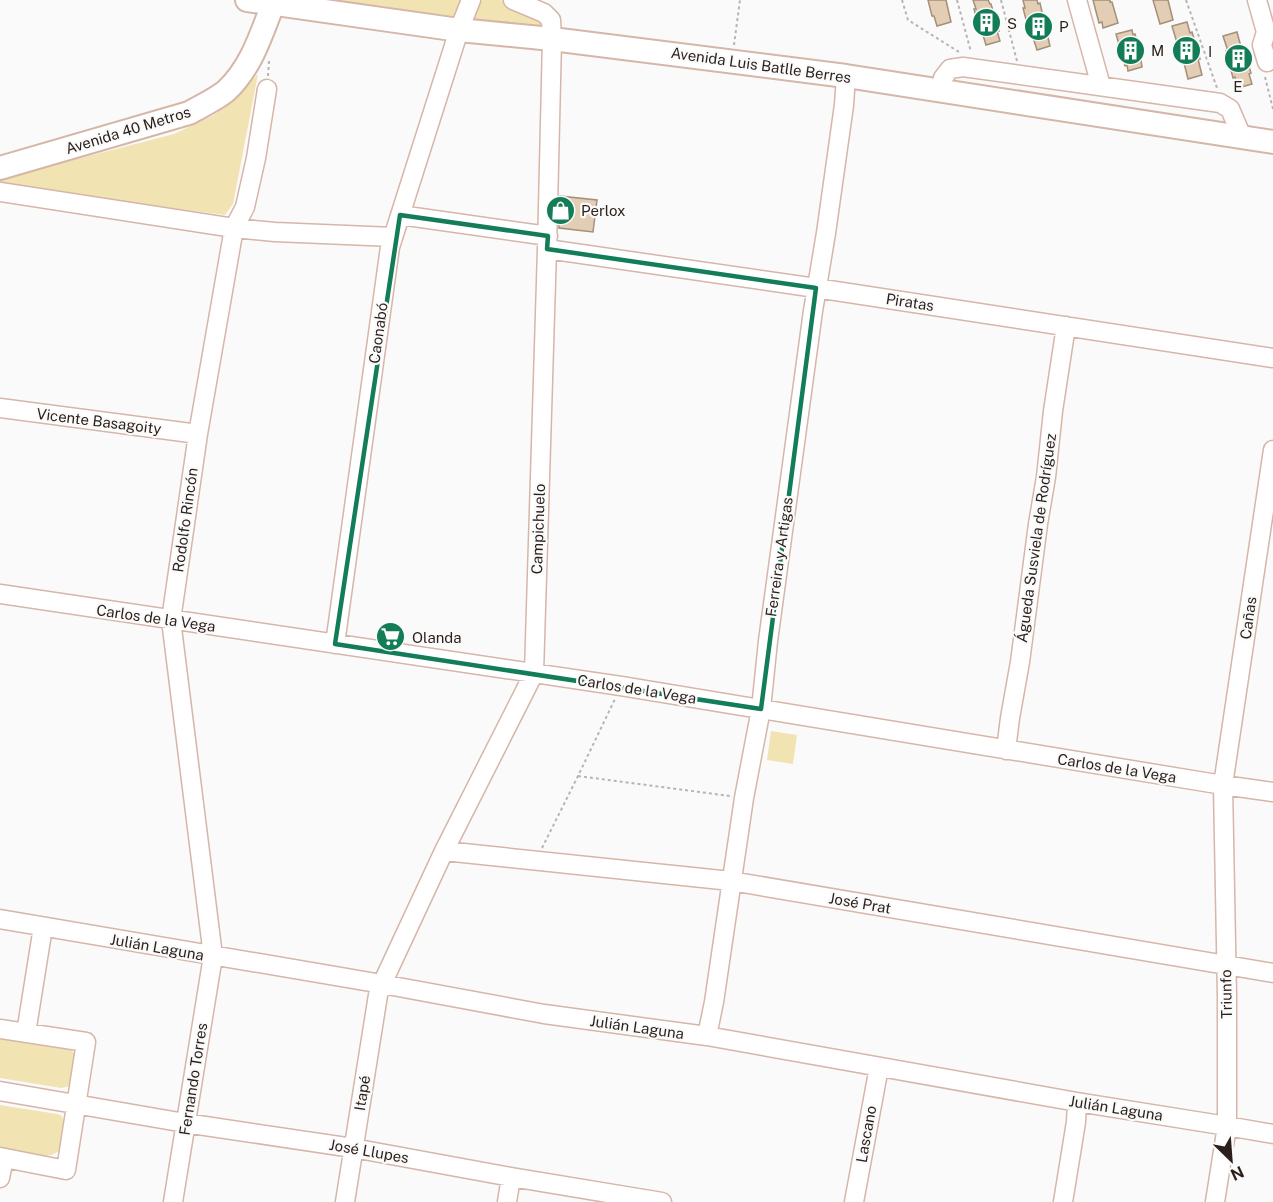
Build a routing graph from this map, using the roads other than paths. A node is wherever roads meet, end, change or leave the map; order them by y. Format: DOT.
graph roads {
  1 [pos="247,0"];
  2 [pos="471,0"];
  3 [pos="513,0"];
  4 [pos="1077,0"];
  5 [pos="1257,0"];
  6 [pos="274,2"];
  7 [pos="459,30"];
  8 [pos="552,39"];
  9 [pos="1267,62"];
  10 [pos="846,76"];
  11 [pos="1101,86"];
  12 [pos="267,89"];
  13 [pos="941,91"];
  14 [pos="1242,137"];
  15 [pos="1273,142"];
  16 [pos="0,168"];
  17 [pos="0,192"];
  18 [pos="400,215"];
  19 [pos="234,228"];
  20 [pos="393,237"];
  21 [pos="548,242"];
  22 [pos="816,288"];
  23 [pos="1066,326"];
  24 [pos="1273,358"];
  25 [pos="0,408"];
  26 [pos="198,434"];
  27 [pos="1273,450"];
  28 [pos="0,594"];
  29 [pos="171,620"];
  30 [pos="335,644"];
  31 [pos="534,673"];
  32 [pos="761,709"];
  33 [pos="1006,750"];
  34 [pos="1223,785"];
  35 [pos="1273,792"];
  36 [pos="444,851"];
  37 [pos="731,881"];
  38 [pos="0,919"];
  39 [pos="44,927"];
  40 [pos="213,956"];
  41 [pos="1226,965"];
  42 [pos="1273,973"];
  43 [pos="382,984"];
  44 [pos="0,1029"];
  45 [pos="26,1033"];
  46 [pos="706,1036"];
  47 [pos="879,1067"];
  48 [pos="0,1091"];
  49 [pos="1077,1102"];
  50 [pos="76,1104"];
  51 [pos="185,1123"];
  52 [pos="1227,1126"];
  53 [pos="1273,1134"];
  54 [pos="353,1148"];
  55 [pos="2,1157"];
  56 [pos="511,1177"];
  57 [pos="0,1178"];
  58 [pos="173,1202"];
  59 [pos="345,1202"];
  60 [pos="507,1202"];
  61 [pos="662,1202"];
  62 [pos="854,1202"];
  63 [pos="1063,1202"];
  64 [pos="1215,1202"];
  1 -- 6 [label="main road, Avenida Luis Batlle Berres"];
  2 -- 7 [label="street"];
  3 -- 8 [label="street"];
  4 -- 11 [label="street"];
  5 -- 9 [label="street"];
  6 -- 7 [label="main road, Avenida Luis Batlle Berres"];
  6 -- 16 [label="main road, Avenida 40 Metros"];
  7 -- 8 [label="main road, Avenida Luis Batlle Berres"];
  7 -- 18 [label="street, Caonabó"];
  8 -- 10 [label="main road, Avenida Luis Batlle Berres"];
  8 -- 21 [label="street, Campichuelo"];
  10 -- 13 [label="main road, Avenida Luis Batlle Berres"];
  10 -- 22 [label="street, Ferreira y Artigas"];
  11 -- 13 [label="street"];
  11 -- 14 [label="street"];
  12 -- 19 [label="street, Rodolfo Rincón"];
  13 -- 14 [label="main road, Avenida Luis Batlle Berres"];
  14 -- 15 [label="main road, Avenida Luis Batlle Berres"];
  17 -- 19 [label="street"];
  18 -- 20 [label="street, Caonabó"];
  18 -- 21 [label="street, Piratas"];
  19 -- 20 [label="street"];
  19 -- 26 [label="street, Rodolfo Rincón"];
  20 -- 30 [label="street, Caonabó"];
  21 -- 22 [label="street, Piratas"];
  21 -- 31 [label="street, Campichuelo"];
  22 -- 23 [label="street, Piratas"];
  22 -- 32 [label="street, Ferreira y Artigas"];
  23 -- 24 [label="street, Piratas"];
  23 -- 33 [label="street, Águeda Susviela de Rodríguez"];
  25 -- 26 [label="street, Vicente Basagoity"];
  26 -- 29 [label="street, Rodolfo Rincón"];
  27 -- 34 [label="street, Cañas"];
  28 -- 29 [label="street, Carlos de la Vega"];
  29 -- 30 [label="street, Carlos de la Vega"];
  29 -- 40 [label="street, Rodolfo Rincón"];
  30 -- 31 [label="street, Carlos de la Vega"];
  31 -- 32 [label="street, Carlos de la Vega"];
  31 -- 36 [label="street, Campichuelo"];
  32 -- 33 [label="street, Carlos de la Vega"];
  32 -- 37 [label="street, Ferreira y Artigas"];
  33 -- 34 [label="street, Carlos de la Vega"];
  34 -- 35 [label="street, Carlos de la Vega"];
  34 -- 41 [label="street, Triunfo"];
  36 -- 37 [label="street, José Prat"];
  36 -- 43 [label="street, Campichuelo"];
  37 -- 41 [label="street, José Prat"];
  37 -- 46 [label="street, Ferreira y Artigas"];
  38 -- 39 [label="street, Julián Laguna"];
  39 -- 40 [label="street, Julián Laguna"];
  39 -- 45 [label="street"];
  40 -- 43 [label="street, Julián Laguna"];
  40 -- 51 [label="street, Fernando Torres"];
  41 -- 42 [label="street, José Prat"];
  41 -- 52 [label="street, Triunfo"];
  43 -- 46 [label="street, Julián Laguna"];
  43 -- 54 [label="street, Itapé"];
  44 -- 45 [label="street"];
  45 -- 50 [label="street"];
  46 -- 47 [label="street, Julián Laguna"];
  47 -- 49 [label="street, Julián Laguna"];
  47 -- 62 [label="street, Lascano"];
  48 -- 50 [label="street, José Llupes"];
  49 -- 52 [label="street, Julián Laguna"];
  49 -- 63 [label="street"];
  50 -- 51 [label="street, José Llupes"];
  50 -- 55 [label="street"];
  51 -- 54 [label="street, José Llupes"];
  51 -- 58 [label="street, Fernando Torres"];
  52 -- 53 [label="street, Julián Laguna"];
  52 -- 64 [label="street, Triunfo"];
  54 -- 56 [label="street, José Llupes"];
  54 -- 59 [label="street, Itapé"];
  55 -- 57 [label="street"];
  56 -- 60 [label="street"];
  56 -- 61 [label="street, José Llupes"];
}
